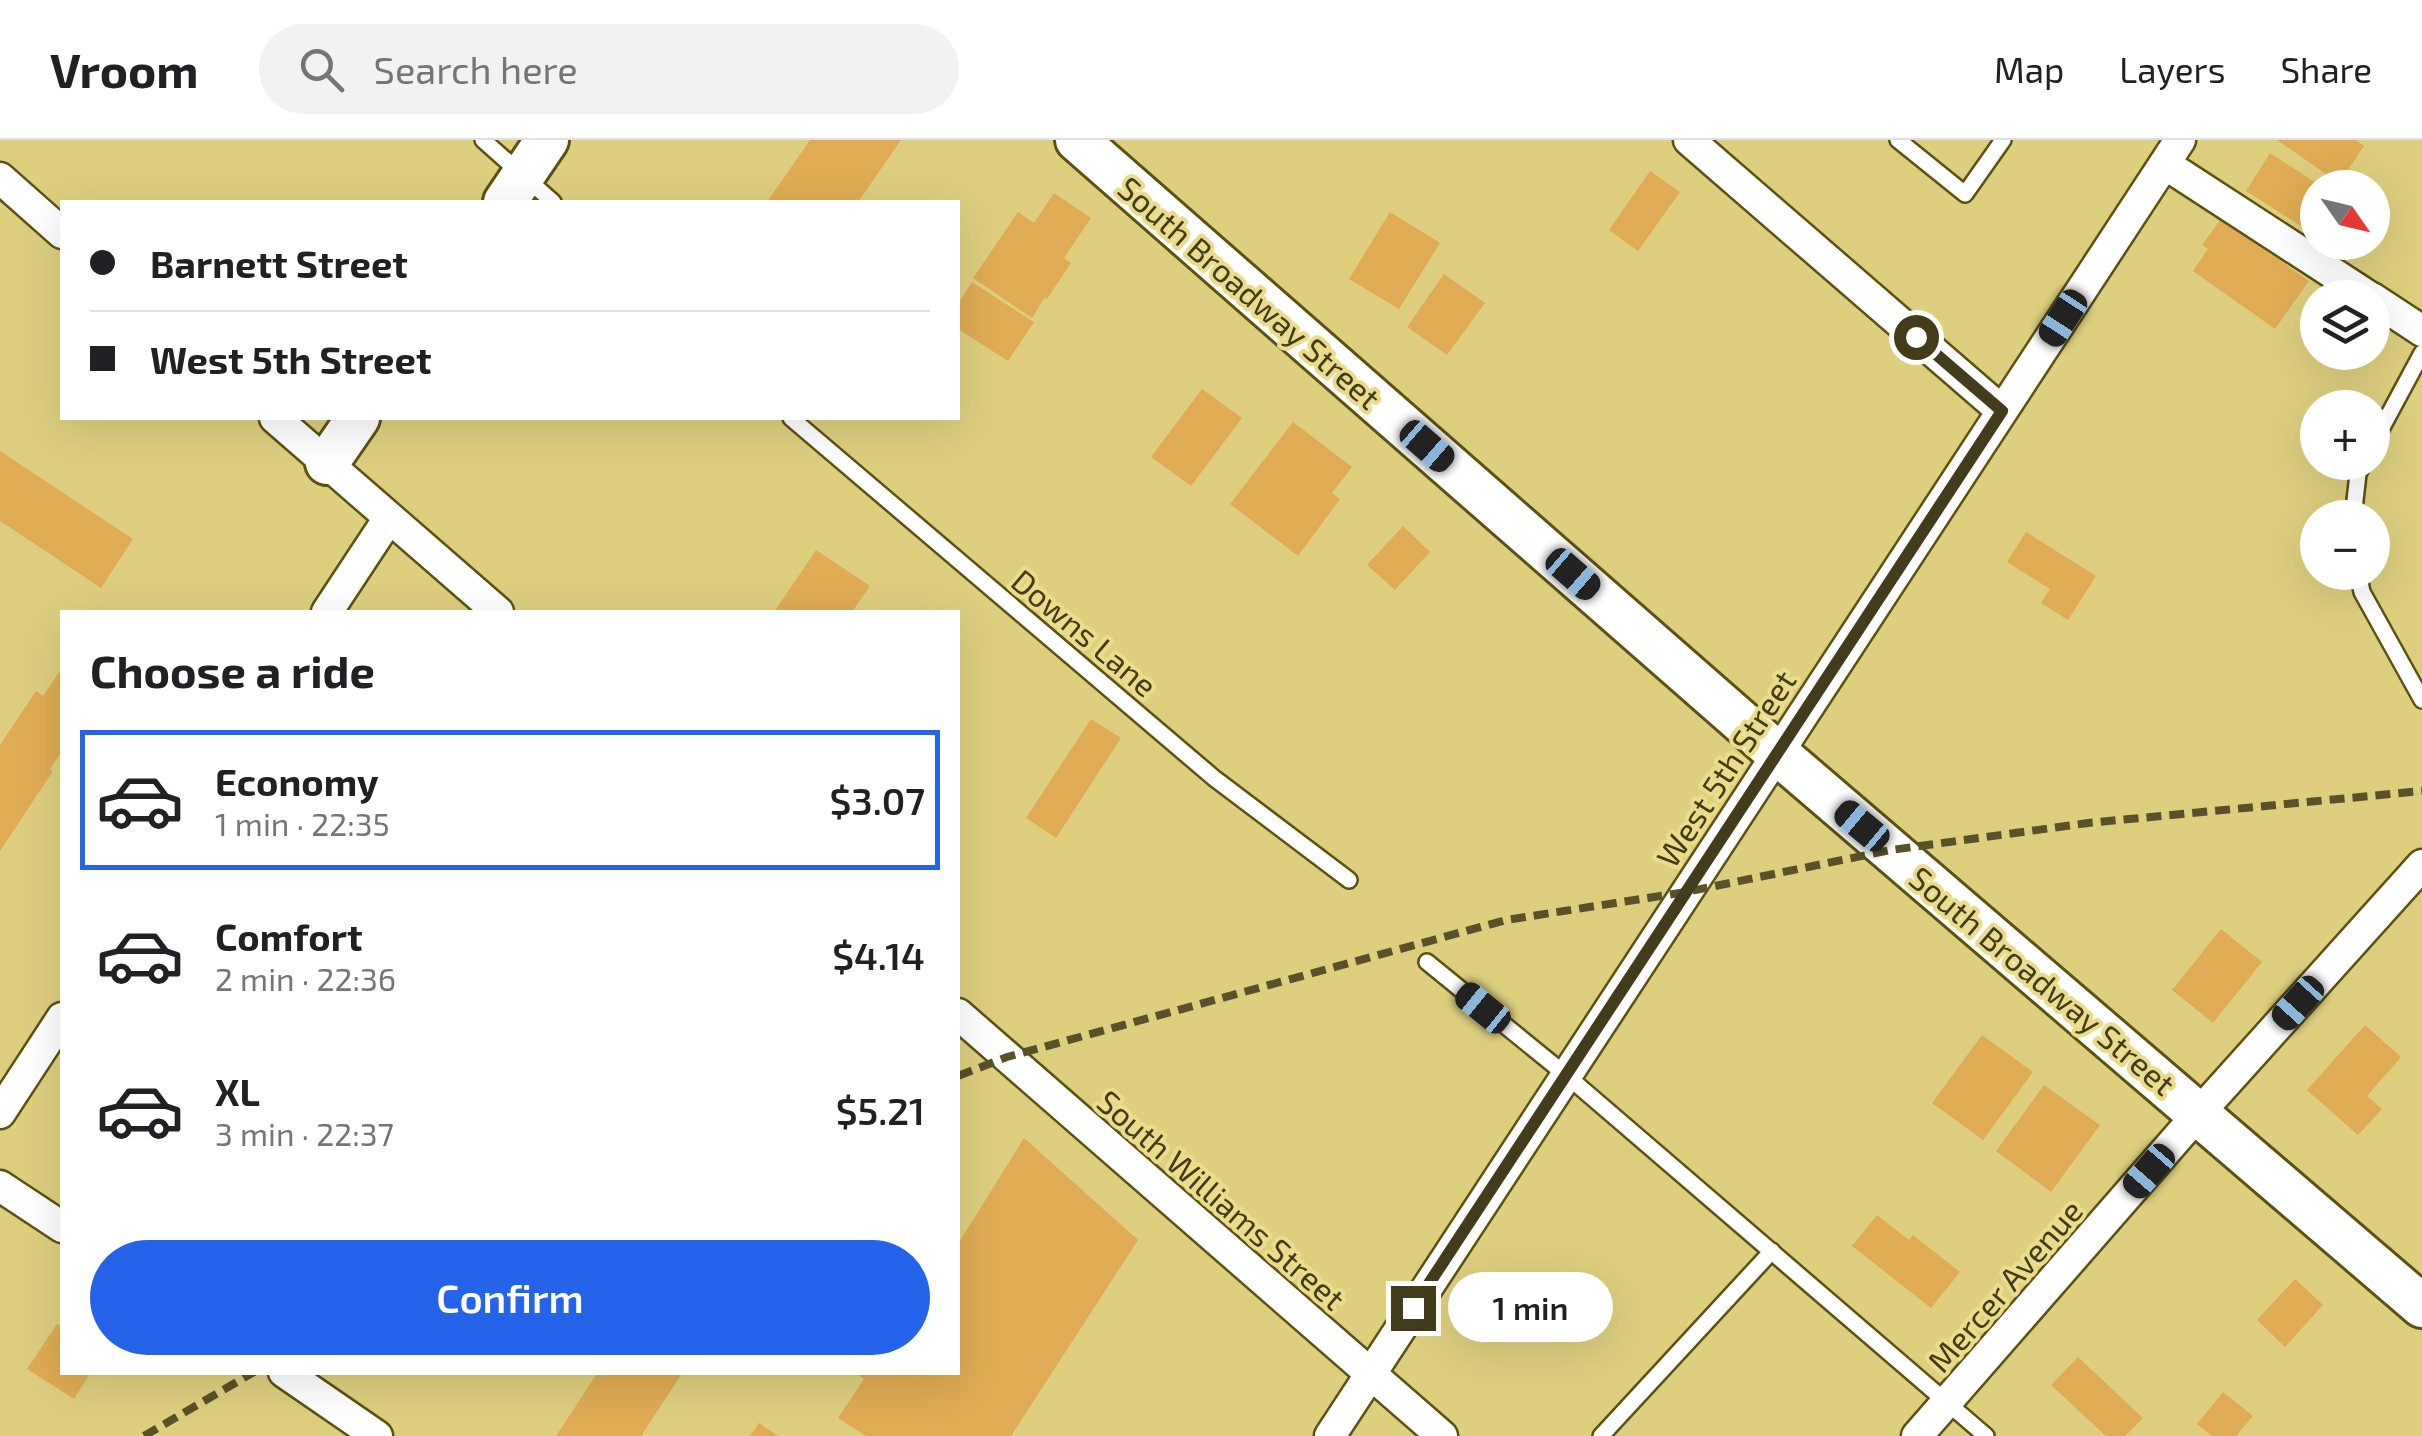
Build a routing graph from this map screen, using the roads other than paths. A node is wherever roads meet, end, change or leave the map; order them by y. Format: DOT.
graph roads {
  1 [pos="483,140"];
  2 [pos="547,140"];
  3 [pos="1076,140"];
  4 [pos="1689,140"];
  5 [pos="1898,140"];
  6 [pos="2003,140"];
  7 [pos="2173,152"];
  8 [pos="0,178"];
  9 [pos="528,194"];
  10 [pos="60,231"];
  11 [pos="2347,280"];
  12 [pos="2390,310"];
  13 [pos="2422,331"];
  14 [pos="2422,352"];
  15 [pos="2002,411"];
  16 [pos="2390,412"];
  17 [pos="277,420"];
  18 [pos="357,420"];
  19 [pos="793,420"];
  20 [pos="327,463"];
  21 [pos="389,518"];
  22 [pos="2362,590"];
  23 [pos="328,610"];
  24 [pos="496,610"];
  25 [pos="2422,700"];
  26 [pos="1777,753"];
  27 [pos="2422,865"];
  28 [pos="1349,880"];
  29 [pos="1427,962"];
  30 [pos="960,1016"];
  31 [pos="60,1021"];
  32 [pos="1566,1075"];
  33 [pos="0,1113"];
  34 [pos="2200,1113"];
  35 [pos="0,1186"];
  36 [pos="60,1226"];
  37 [pos="1772,1251"];
  38 [pos="2422,1306"];
  39 [pos="1370,1374"];
  40 [pos="288,1375"];
  41 [pos="1948,1402"];
  42 [pos="377,1436"];
  43 [pos="1330,1436"];
  44 [pos="1442,1436"];
  45 [pos="1601,1436"];
  46 [pos="1917,1436"];
  47 [pos="1986,1436"];
  1 -- 9 [label="lane"];
  2 -- 9 [label="street"];
  3 -- 26 [label="street, South Broadway Street"];
  4 -- 15 [label="street"];
  5 -- 6 [label="lane"];
  7 -- 11 [label="street"];
  7 -- 15 [label="street, West 5th Street"];
  8 -- 10 [label="street"];
  12 -- 13 [label="street"];
  14 -- 16 [label="lane"];
  15 -- 26 [label="street, West 5th Street"];
  17 -- 20 [label="street"];
  18 -- 20 [label="street"];
  19 -- 28 [label="lane, Downs Lane"];
  20 -- 21 [label="street"];
  21 -- 23 [label="street"];
  21 -- 24 [label="street"];
  22 -- 25 [label="lane"];
  26 -- 32 [label="street, West 5th Street"];
  26 -- 34 [label="street, South Broadway Street"];
  27 -- 34 [label="street, Mercer Avenue"];
  29 -- 32 [label="lane"];
  30 -- 39 [label="street, South Williams Street"];
  31 -- 33 [label="street"];
  32 -- 37 [label="lane"];
  32 -- 39 [label="street, West 5th Street"];
  34 -- 38 [label="street, South Broadway Street"];
  34 -- 41 [label="street, Mercer Avenue"];
  35 -- 36 [label="street"];
  37 -- 41 [label="lane"];
  37 -- 45 [label="lane"];
  39 -- 43 [label="street, West 5th Street"];
  39 -- 44 [label="street, South Williams Street"];
  40 -- 42 [label="street"];
  41 -- 46 [label="street, Mercer Avenue"];
  41 -- 47 [label="lane"];
}
